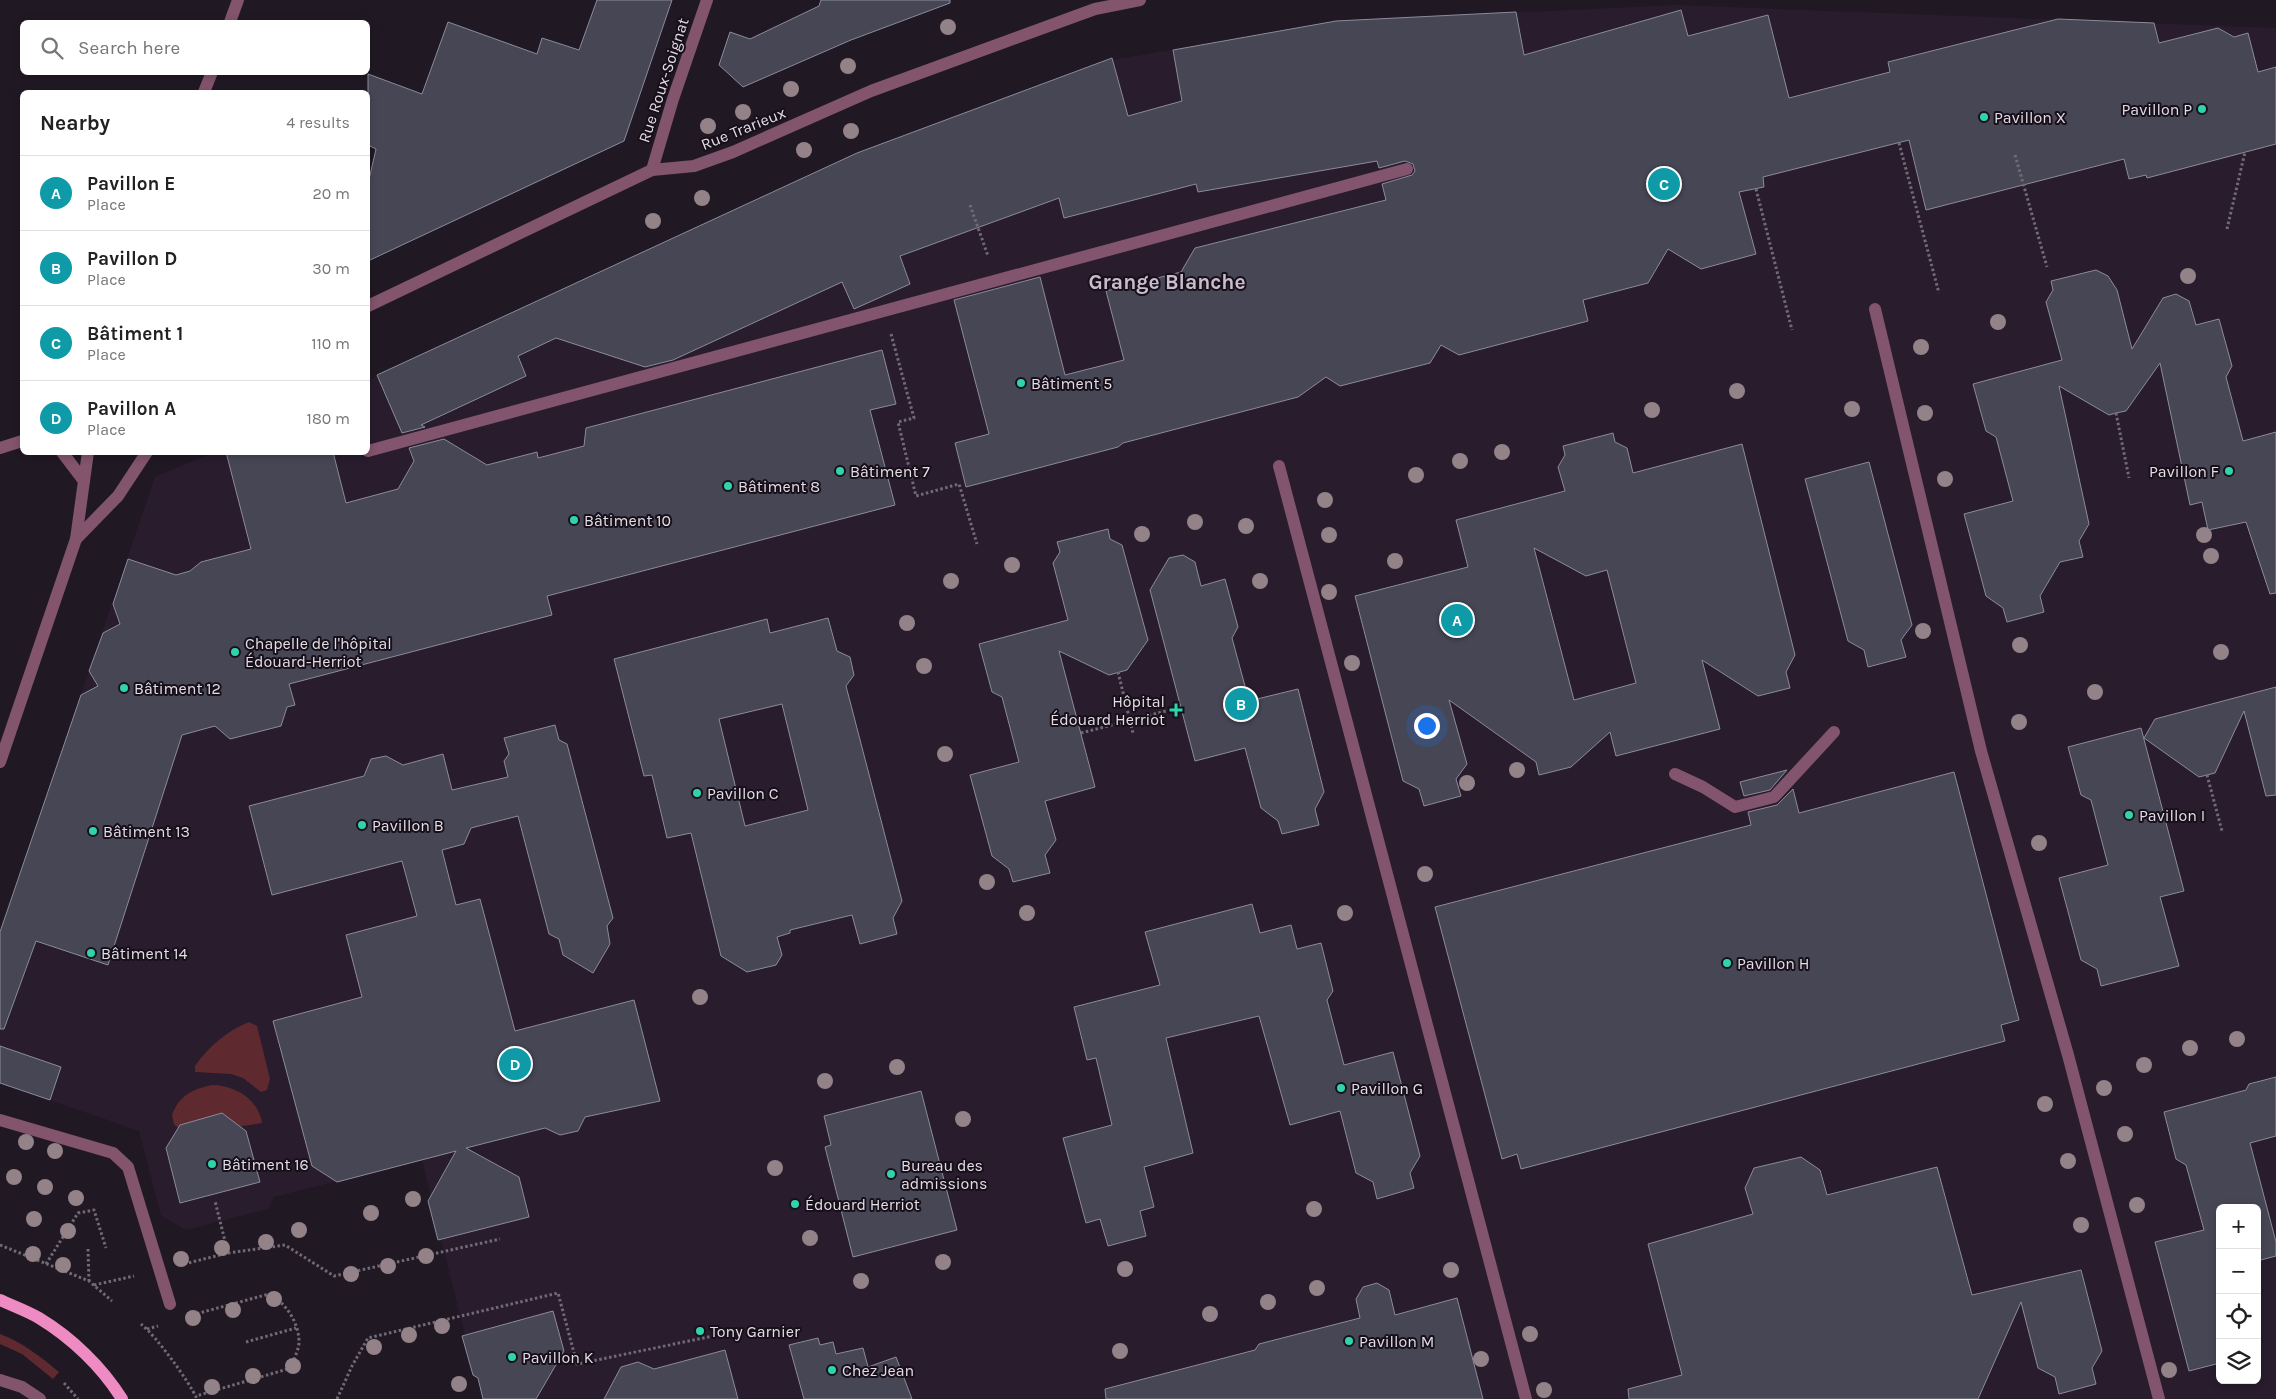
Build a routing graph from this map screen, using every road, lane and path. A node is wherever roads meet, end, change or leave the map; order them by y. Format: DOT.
graph roads {
  1 [pos="238,0"];
  2 [pos="706,0"];
  3 [pos="1140,0"];
  4 [pos="1095,5"];
  5 [pos="231,20"];
  6 [pos="211,75"];
  7 [pos="205,90"];
  8 [pos="1899,143"];
  9 [pos="2245,152"];
  10 [pos="2015,155"];
  11 [pos="1407,169"];
  12 [pos="652,170"];
  13 [pos="1756,188"];
  14 [pos="970,205"];
  15 [pos="2227,228"];
  16 [pos="2047,267"];
  17 [pos="996,281"];
  18 [pos="1939,293"];
  19 [pos="370,305"];
  20 [pos="1875,308"];
  21 [pos="885,311"];
  22 [pos="1792,330"];
  23 [pos="2116,413"];
  24 [pos="20,442"];
  25 [pos="0,448"];
  26 [pos="370,450"];
  27 [pos="64,455"];
  28 [pos="88,455"];
  29 [pos="146,455"];
  30 [pos="1279,466"];
  31 [pos="2129,478"];
  32 [pos="84,481"];
  33 [pos="76,539"];
  34 [pos="977,544"];
  35 [pos="1118,672"];
  36 [pos="1181,707"];
  37 [pos="1130,720"];
  38 [pos="1834,732"];
  39 [pos="1080,733"];
  40 [pos="1133,733"];
  41 [pos="0,762"];
  42 [pos="1675,774"];
  43 [pos="2208,774"];
  44 [pos="2222,832"];
  45 [pos="0,1120"];
  46 [pos="500,1239"];
  47 [pos="0,1245"];
  48 [pos="106,1248"];
  49 [pos="88,1249"];
  50 [pos="228,1253"];
  51 [pos="46,1264"];
  52 [pos="88,1281"];
  53 [pos="0,1300"];
  54 [pos="112,1301"];
  55 [pos="170,1304"];
  56 [pos="187,1316"];
  57 [pos="141,1324"];
  58 [pos="163,1324"];
  59 [pos="296,1328"];
  60 [pos="147,1329"];
  61 [pos="728,1333"];
  62 [pos="246,1342"];
  63 [pos="0,1380"];
  64 [pos="64,1383"];
  65 [pos="197,1398"];
  66 [pos="40,1399"];
  67 [pos="78,1399"];
  68 [pos="122,1399"];
  69 [pos="337,1399"];
  70 [pos="1526,1399"];
  71 [pos="2159,1399"];
  1 -- 5 [label="street"];
  2 -- 12 [label="street, Rue Roux-Soignat"];
  3 -- 4 [label="street, Rue Trarieux"];
  4 -- 12 [label="street, Rue Trarieux"];
  6 -- 7 [label="street"];
  8 -- 18 [label="path"];
  9 -- 15 [label="path"];
  10 -- 16 [label="path"];
  11 -- 17 [label="street"];
  12 -- 19 [label="street, Rue Trarieux"];
  13 -- 22 [label="path"];
  14 -- 17 [label="path"];
  17 -- 21 [label="street"];
  20 -- 71 [label="street"];
  21 -- 26 [label="street"];
  21 -- 34 [label="path"];
  23 -- 31 [label="path"];
  24 -- 25 [label="street"];
  27 -- 32 [label="street"];
  28 -- 32 [label="street"];
  29 -- 33 [label="street"];
  30 -- 70 [label="street"];
  32 -- 33 [label="street"];
  33 -- 41 [label="street"];
  35 -- 37 [label="path"];
  36 -- 37 [label="path"];
  37 -- 39 [label="path"];
  37 -- 40 [label="path"];
  38 -- 42 [label="street"];
  43 -- 44 [label="path"];
  45 -- 55 [label="street"];
  46 -- 50 [label="path"];
  47 -- 51 [label="path"];
  48 -- 51 [label="path"];
  49 -- 52 [label="path"];
  51 -- 52 [label="path"];
  52 -- 54 [label="path"];
  53 -- 68 [label="main road"];
  56 -- 59 [label="path"];
  57 -- 60 [label="path"];
  58 -- 60 [label="path"];
  59 -- 62 [label="path"];
  59 -- 65 [label="path"];
  60 -- 65 [label="path"];
  61 -- 69 [label="path"];
  63 -- 66 [label="street"];
  64 -- 67 [label="path"];
}
